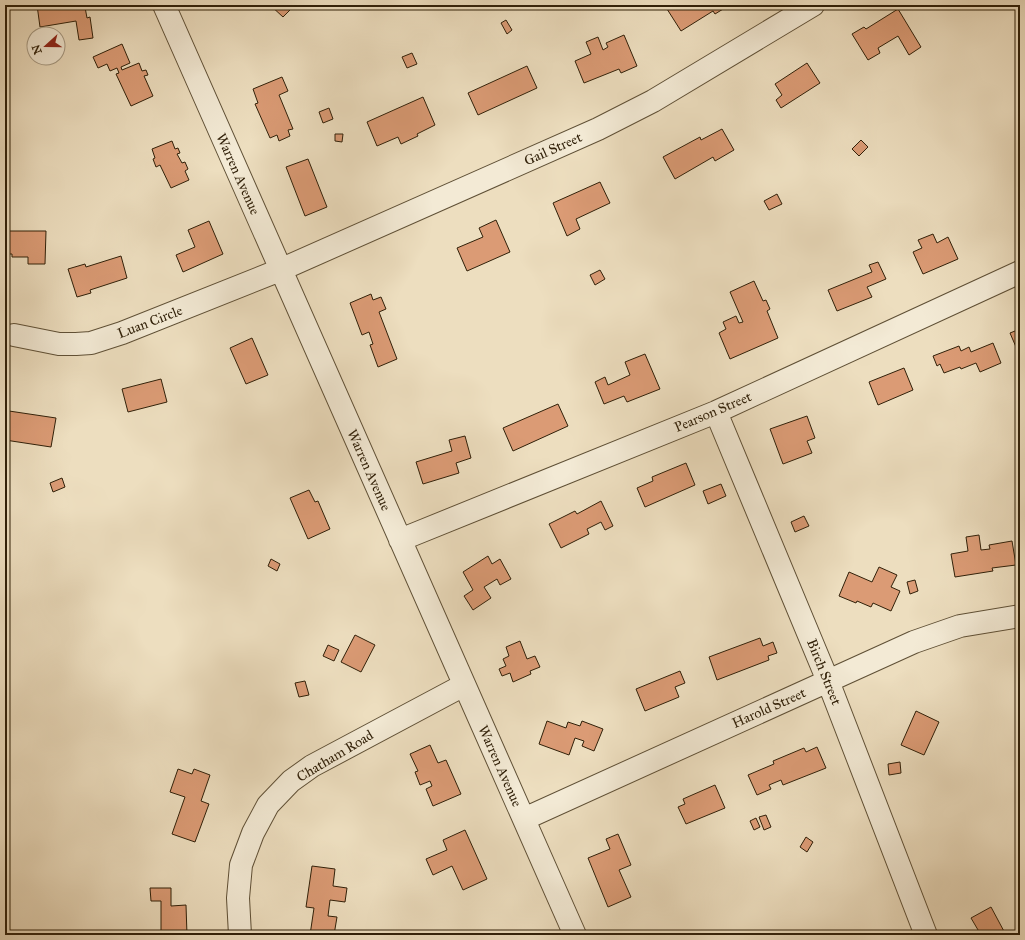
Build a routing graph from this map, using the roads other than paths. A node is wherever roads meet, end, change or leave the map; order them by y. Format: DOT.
graph roads {
  1 [pos="164,5"];
  2 [pos="813,5"];
  3 [pos="280,270"];
  4 [pos="1020,272"];
  5 [pos="14,335"];
  6 [pos="716,412"];
  7 [pos="400,540"];
  8 [pos="1020,616"];
  9 [pos="828,681"];
  10 [pos="464,685"];
  11 [pos="524,819"];
  12 [pos="240,935"];
  13 [pos="575,935"];
  14 [pos="926,935"];
  1 -- 3 [label="street, Warren Avenue"];
  2 -- 3 [label="street, Gail Street"];
  3 -- 5 [label="street, Luan Circle"];
  3 -- 7 [label="street, Warren Avenue"];
  4 -- 6 [label="street, Pearson Street"];
  6 -- 7 [label="street, Pearson Street"];
  6 -- 9 [label="street, Birch Street"];
  7 -- 10 [label="street, Warren Avenue"];
  8 -- 9 [label="street, Harold Street"];
  9 -- 11 [label="street, Harold Street"];
  9 -- 14 [label="street, Birch Street"];
  10 -- 11 [label="street, Warren Avenue"];
  10 -- 12 [label="street, Chatham Road"];
  11 -- 13 [label="street, Warren Avenue"];
}
